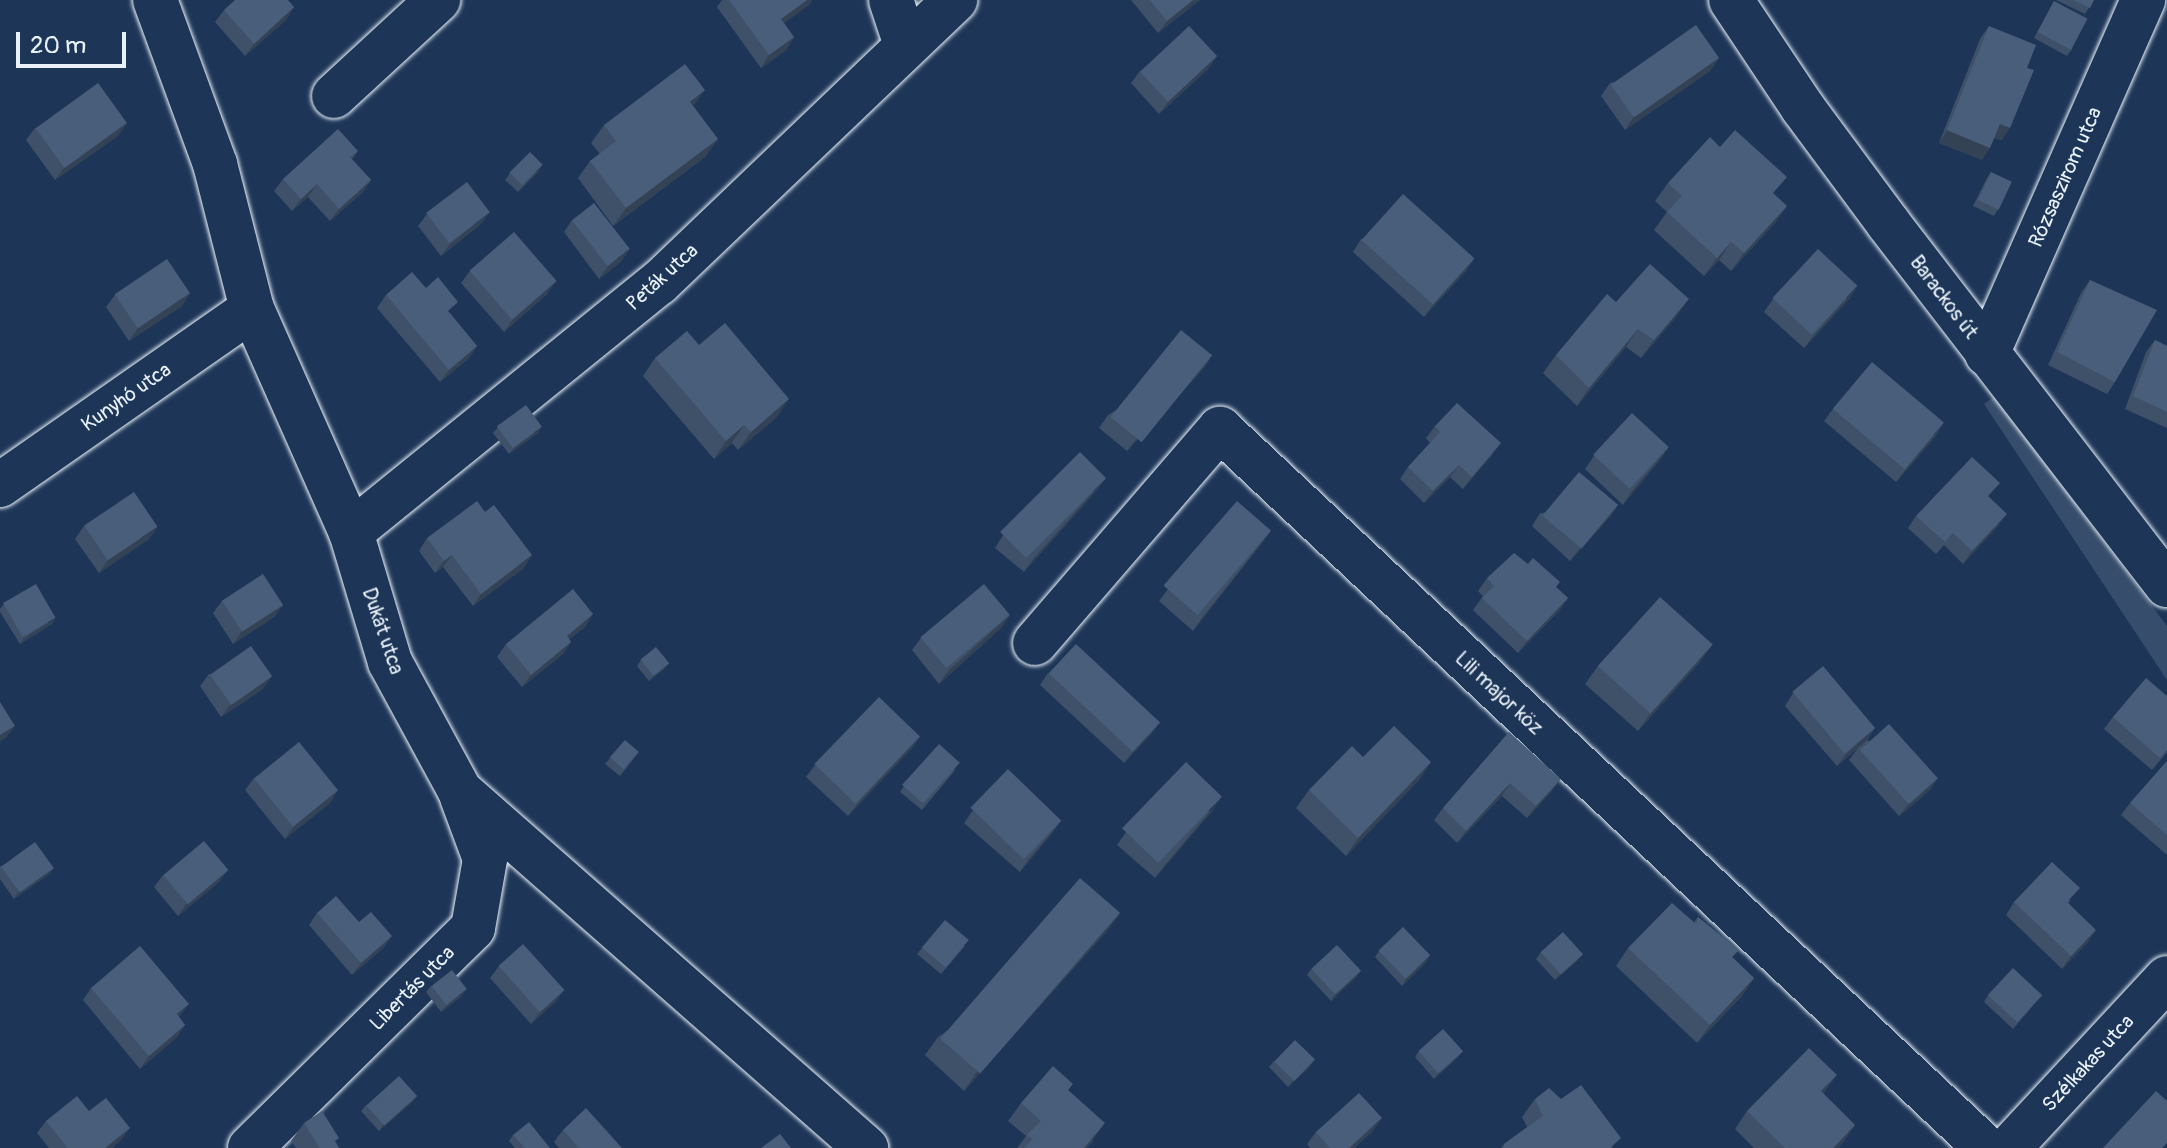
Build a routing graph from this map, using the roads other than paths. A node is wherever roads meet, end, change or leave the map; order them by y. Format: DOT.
graph roads {
  1 [pos="155,0"];
  2 [pos="438,0"];
  3 [pos="891,0"];
  4 [pos="955,0"];
  5 [pos="1731,0"];
  6 [pos="2143,0"];
  7 [pos="906,45"];
  8 [pos="334,96"];
  9 [pos="252,309"];
  10 [pos="1987,354"];
  11 [pos="0,485"];
  12 [pos="351,532"];
  13 [pos="2167,585"];
  14 [pos="1035,643"];
  15 [pos="460,791"];
  16 [pos="2167,978"];
  17 [pos="250,1148"];
  18 [pos="866,1148"];
  19 [pos="1986,1148"];
  20 [pos="2009,1148"];
  1 -- 9 [label="street, Dukát utca"];
  2 -- 8 [label="street"];
  3 -- 7 [label="street"];
  4 -- 7 [label="street, Peták utca"];
  5 -- 10 [label="street, Barackos út"];
  6 -- 10 [label="street, Rózsaszirom utca"];
  7 -- 12 [label="street, Peták utca"];
  9 -- 11 [label="street, Kunyhó utca"];
  9 -- 12 [label="street, Dukát utca"];
  10 -- 13 [label="street, Barackos út"];
  12 -- 15 [label="street, Dukát utca"];
  14 -- 19 [label="street, Lili major köz"];
  15 -- 17 [label="street, Libertás utca"];
  15 -- 18 [label="street, Dukát utca"];
  16 -- 20 [label="street, Szélkakas utca"];
}
